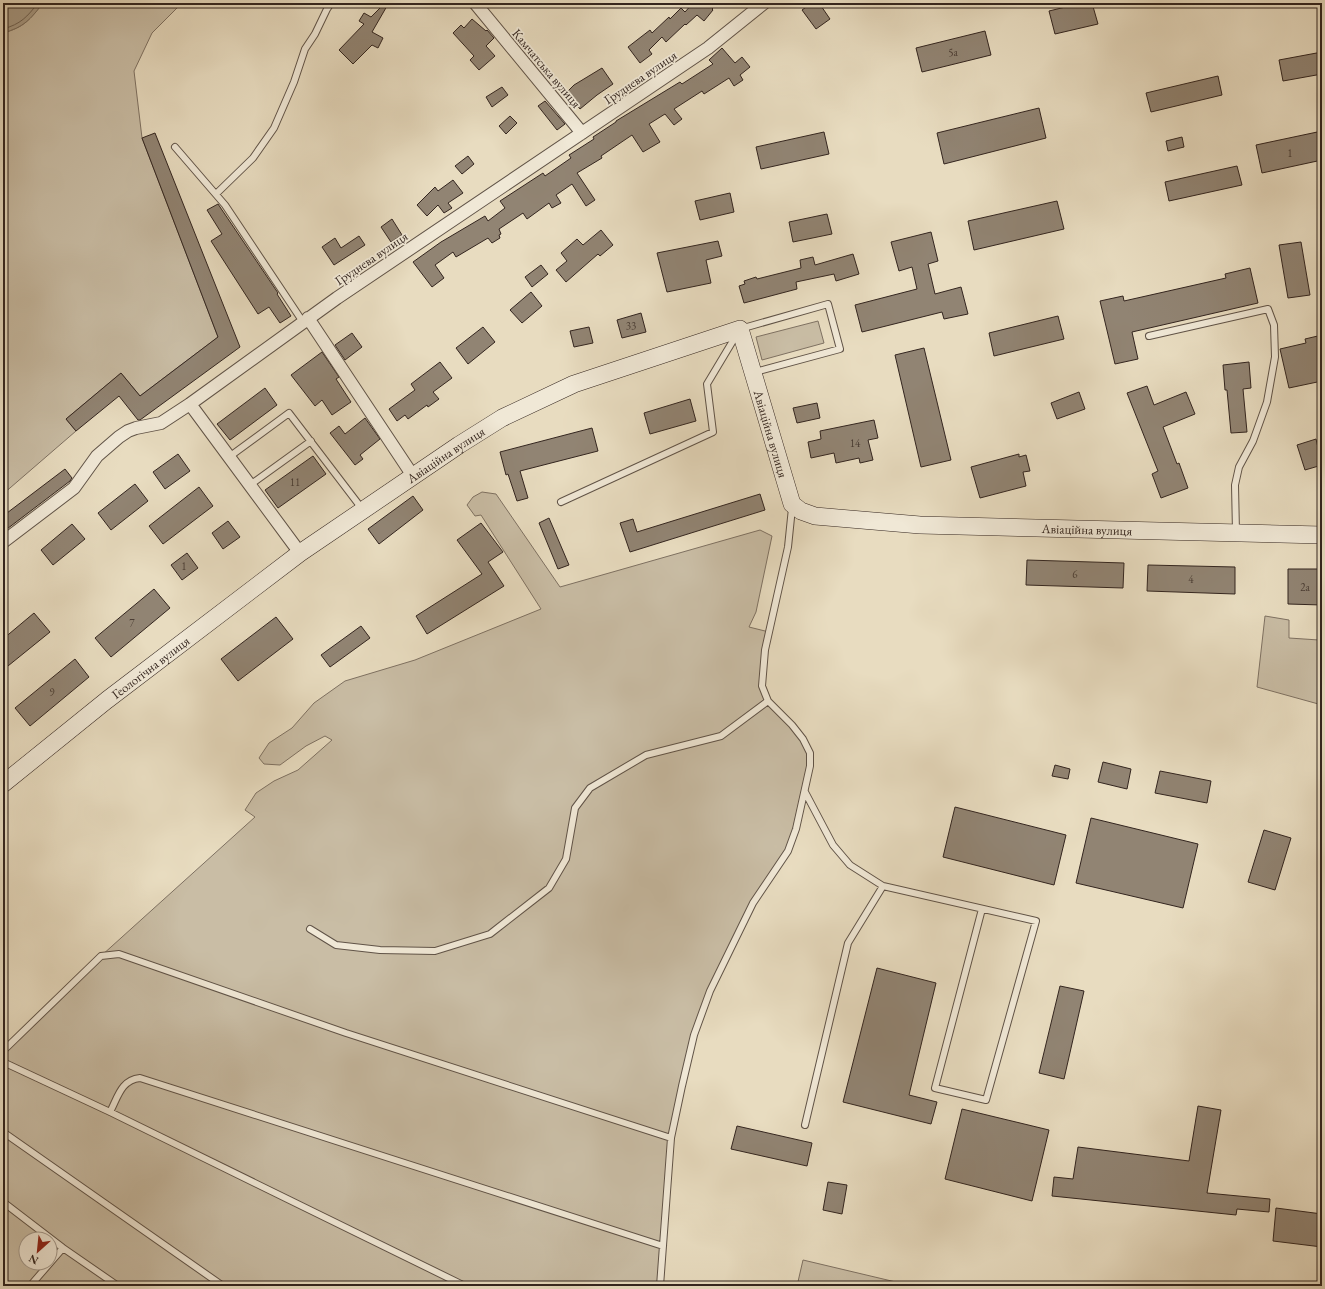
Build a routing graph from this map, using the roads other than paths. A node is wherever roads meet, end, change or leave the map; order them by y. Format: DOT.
graph roads {
  1 [pos="331,3"];
  2 [pos="474,3"];
  3 [pos="764,3"];
  4 [pos="582,133"];
  5 [pos="175,147"];
  6 [pos="216,194"];
  7 [pos="305,320"];
  8 [pos="740,329"];
  9 [pos="1148,336"];
  10 [pos="753,372"];
  11 [pos="190,404"];
  12 [pos="311,441"];
  13 [pos="229,457"];
  14 [pos="412,476"];
  15 [pos="250,485"];
  16 [pos="561,502"];
  17 [pos="792,504"];
  18 [pos="362,510"];
  19 [pos="1236,534"];
  20 [pos="1322,536"];
  21 [pos="3,542"];
  22 [pos="300,553"];
  23 [pos="768,701"];
  24 [pos="3,784"];
  25 [pos="805,792"];
  26 [pos="882,886"];
  27 [pos="982,909"];
  28 [pos="310,929"];
  29 [pos="3,1051"];
  30 [pos="3,1062"];
  31 [pos="110,1112"];
  32 [pos="805,1126"];
  33 [pos="3,1132"];
  34 [pos="671,1138"];
  35 [pos="3,1202"];
  36 [pos="663,1246"];
  37 [pos="63,1248"];
  38 [pos="30,1286"];
  39 [pos="118,1286"];
  40 [pos="223,1286"];
  41 [pos="465,1286"];
  42 [pos="660,1286"];
  1 -- 6 [label="lane"];
  2 -- 4 [label="street, Камчатська вулиця"];
  3 -- 4 [label="street, Груднева вулиця"];
  4 -- 7 [label="street, Груднева вулиця"];
  5 -- 6 [label="lane"];
  6 -- 7 [label="lane"];
  7 -- 11 [label="street, Груднева вулиця"];
  7 -- 14 [label="street"];
  8 -- 10 [label="street, Авіаційна вулиця"];
  8 -- 10 [label="lane"];
  8 -- 14 [label="street, Авіаційна вулиця"];
  8 -- 16 [label="lane"];
  9 -- 19 [label="lane"];
  10 -- 17 [label="street, Авіаційна вулиця"];
  11 -- 13 [label="street"];
  11 -- 21 [label="street, Груднева вулиця"];
  12 -- 13 [label="lane"];
  12 -- 15 [label="lane"];
  12 -- 18 [label="lane"];
  13 -- 15 [label="street"];
  14 -- 18 [label="street, Авіаційна вулиця"];
  15 -- 22 [label="street"];
  17 -- 19 [label="street, Авіаційна вулиця"];
  17 -- 23 [label="lane"];
  18 -- 22 [label="street, Авіаційна вулиця"];
  19 -- 20 [label="street, Авіаційна вулиця"];
  22 -- 24 [label="street, Геологічна вулиця"];
  23 -- 25 [label="lane"];
  23 -- 28 [label="lane"];
  25 -- 26 [label="lane"];
  25 -- 34 [label="lane"];
  26 -- 27 [label="lane"];
  26 -- 32 [label="lane"];
  27 -- 27 [label="lane"];
  29 -- 34 [label="lane"];
  30 -- 31 [label="lane"];
  31 -- 36 [label="lane"];
  31 -- 41 [label="lane"];
  33 -- 40 [label="lane"];
  34 -- 36 [label="lane"];
  35 -- 37 [label="lane"];
  36 -- 42 [label="lane"];
  37 -- 38 [label="lane"];
  37 -- 39 [label="lane"];
}
